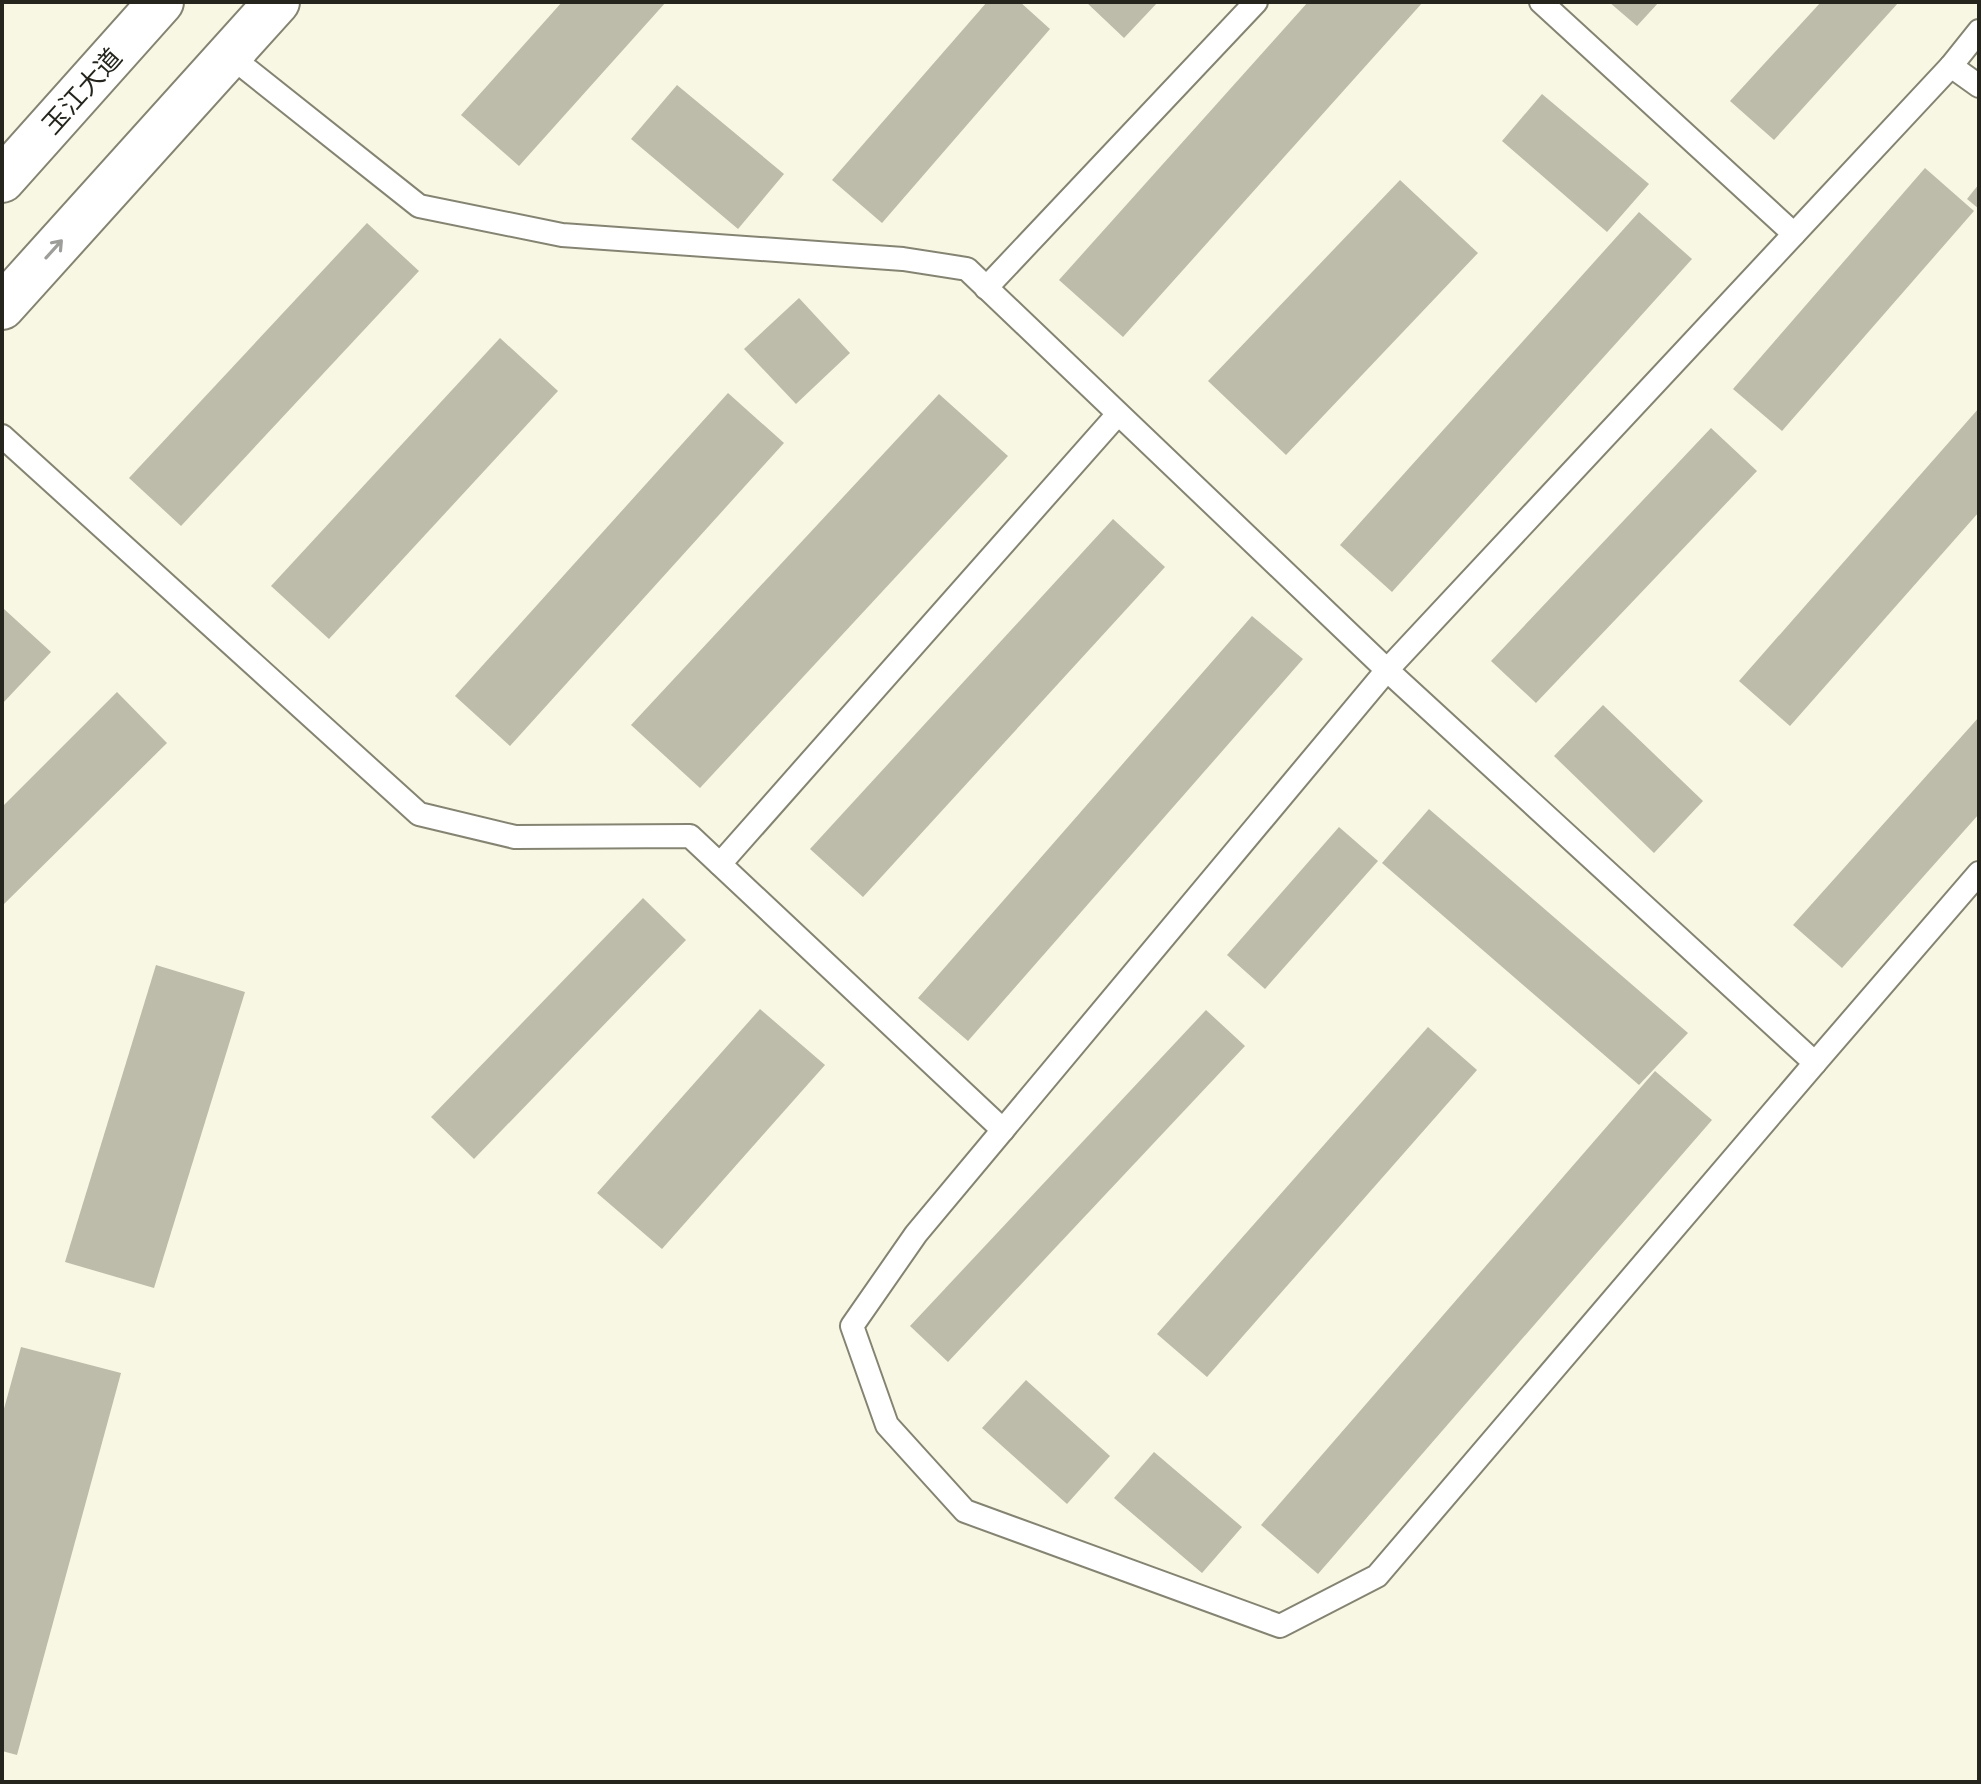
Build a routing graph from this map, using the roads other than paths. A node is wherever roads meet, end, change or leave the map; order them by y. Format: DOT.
graph roads {
  1 [pos="161,2"];
  2 [pos="277,2"];
  3 [pos="1256,2"];
  4 [pos="1541,2"];
  5 [pos="1979,31"];
  6 [pos="229,55"];
  7 [pos="1951,66"];
  8 [pos="1979,86"];
  9 [pos="2,180"];
  10 [pos="1794,234"];
  11 [pos="986,288"];
  12 [pos="2,307"];
  13 [pos="1118,414"];
  14 [pos="2,436"];
  15 [pos="1387,670"];
  16 [pos="720,864"];
  17 [pos="1979,873"];
  18 [pos="1815,1063"];
  19 [pos="1003,1130"];
  1 -- 9 [label="main road, 玉江大道"];
  2 -- 6 [label="main road"];
  3 -- 11 [label="lane"];
  4 -- 10 [label="lane"];
  5 -- 7 [label="lane"];
  6 -- 11 [label="lane"];
  12 -- 6 [label="main road, one-way"];
  7 -- 8 [label="lane"];
  7 -- 10 [label="lane"];
  10 -- 15 [label="lane"];
  11 -- 13 [label="lane"];
  13 -- 15 [label="lane"];
  13 -- 16 [label="lane"];
  14 -- 16 [label="lane"];
  15 -- 18 [label="lane"];
  15 -- 19 [label="lane"];
  16 -- 19 [label="lane"];
  17 -- 18 [label="lane"];
  18 -- 19 [label="lane"];
}
